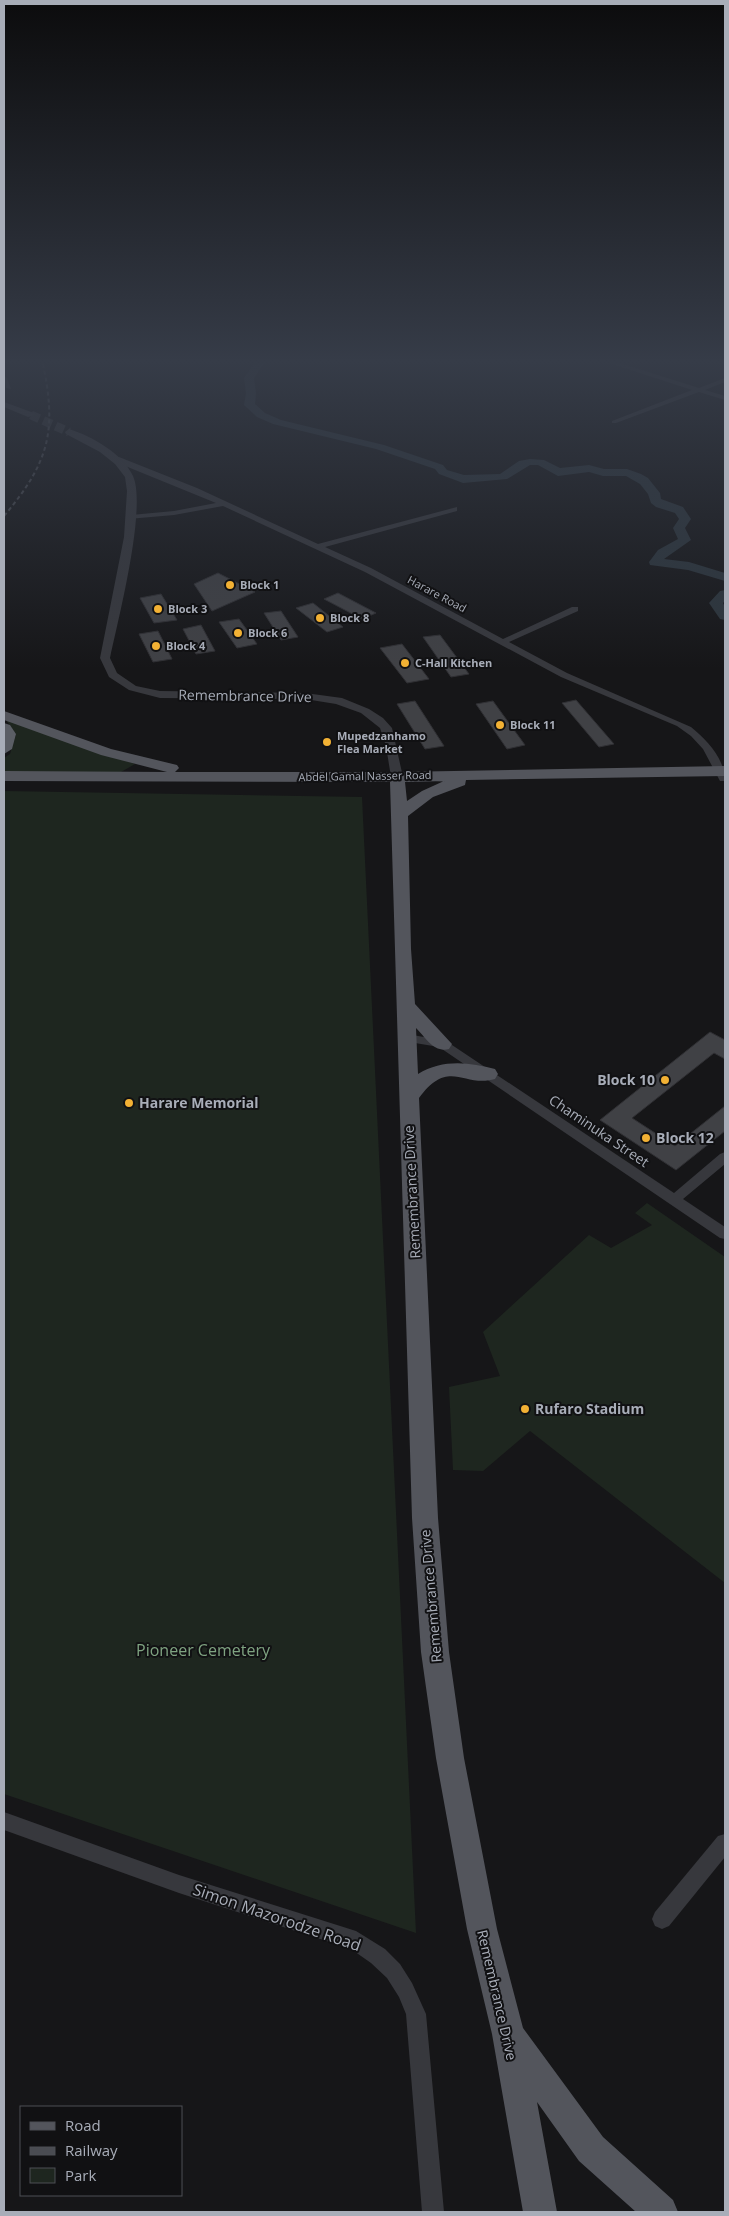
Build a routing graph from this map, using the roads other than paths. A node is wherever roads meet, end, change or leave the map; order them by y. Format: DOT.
graph roads {
  1 [pos="118,462"];
  2 [pos="122,462"];
  3 [pos="224,504"];
  4 [pos="454,509"];
  5 [pos="131,516"];
  6 [pos="316,547"];
  7 [pos="575,609"];
  8 [pos="503,642"];
  9 [pos="4,715"];
  10 [pos="4,728"];
  11 [pos="4,750"];
  12 [pos="724,775"];
  13 [pos="4,776"];
  14 [pos="211,776"];
  15 [pos="397,780"];
  16 [pos="461,782"];
  17 [pos="4,784"];
  18 [pos="401,814"];
  19 [pos="406,1006"];
  20 [pos="407,1043"];
  21 [pos="449,1049"];
  22 [pos="488,1074"];
  23 [pos="408,1099"];
  24 [pos="725,1157"];
  25 [pos="675,1199"];
  26 [pos="725,1234"];
  27 [pos="4,1821"];
  28 [pos="725,1843"];
  29 [pos="662,1919"];
  30 [pos="508,2034"];
  31 [pos="433,2212"];
  32 [pos="540,2212"];
  33 [pos="661,2212"];
  1 -- 5 [label="street, Remembrance Drive"];
  2 -- 3 [label="street, Harare Road"];
  3 -- 5 [label="street"];
  3 -- 6 [label="street, Harare Road"];
  4 -- 6 [label="street"];
  5 -- 15 [label="street, Remembrance Drive"];
  6 -- 8 [label="street, Harare Road"];
  7 -- 8 [label="street"];
  8 -- 12 [label="street, Harare Road"];
  9 -- 14 [label="main road"];
  10 -- 11 [label="highway"];
  12 -- 15 [label="main road, Abdel Gamal Nasser Road"];
  12 -- 16 [label="main road, Abdel Gamal Nasser Road"];
  13 -- 14 [label="main road, Abdel Gamal Nasser Road"];
  14 -- 15 [label="main road, Abdel Gamal Nasser Road"];
  15 -- 16 [label="main road, Abdel Gamal Nasser Road"];
  15 -- 17 [label="main road, Abdel Gamal Nasser Road"];
  15 -- 18 [label="main road, Remembrance Drive"];
  16 -- 18 [label="main road"];
  18 -- 19 [label="main road, Remembrance Drive"];
  19 -- 20 [label="main road, Remembrance Drive"];
  19 -- 21 [label="main road"];
  20 -- 21 [label="street"];
  20 -- 21 [label="street"];
  20 -- 23 [label="main road, Remembrance Drive"];
  21 -- 22 [label="street, Chaminuka Street"];
  22 -- 23 [label="main road"];
  22 -- 25 [label="street, Chaminuka Street"];
  23 -- 30 [label="main road, Remembrance Drive"];
  24 -- 25 [label="street"];
  25 -- 26 [label="street, Chaminuka Street"];
  27 -- 31 [label="street, Simon Mazorodze Road"];
  28 -- 29 [label="street"];
  30 -- 32 [label="main road, Remembrance Drive"];
  30 -- 33 [label="main road"];
}
